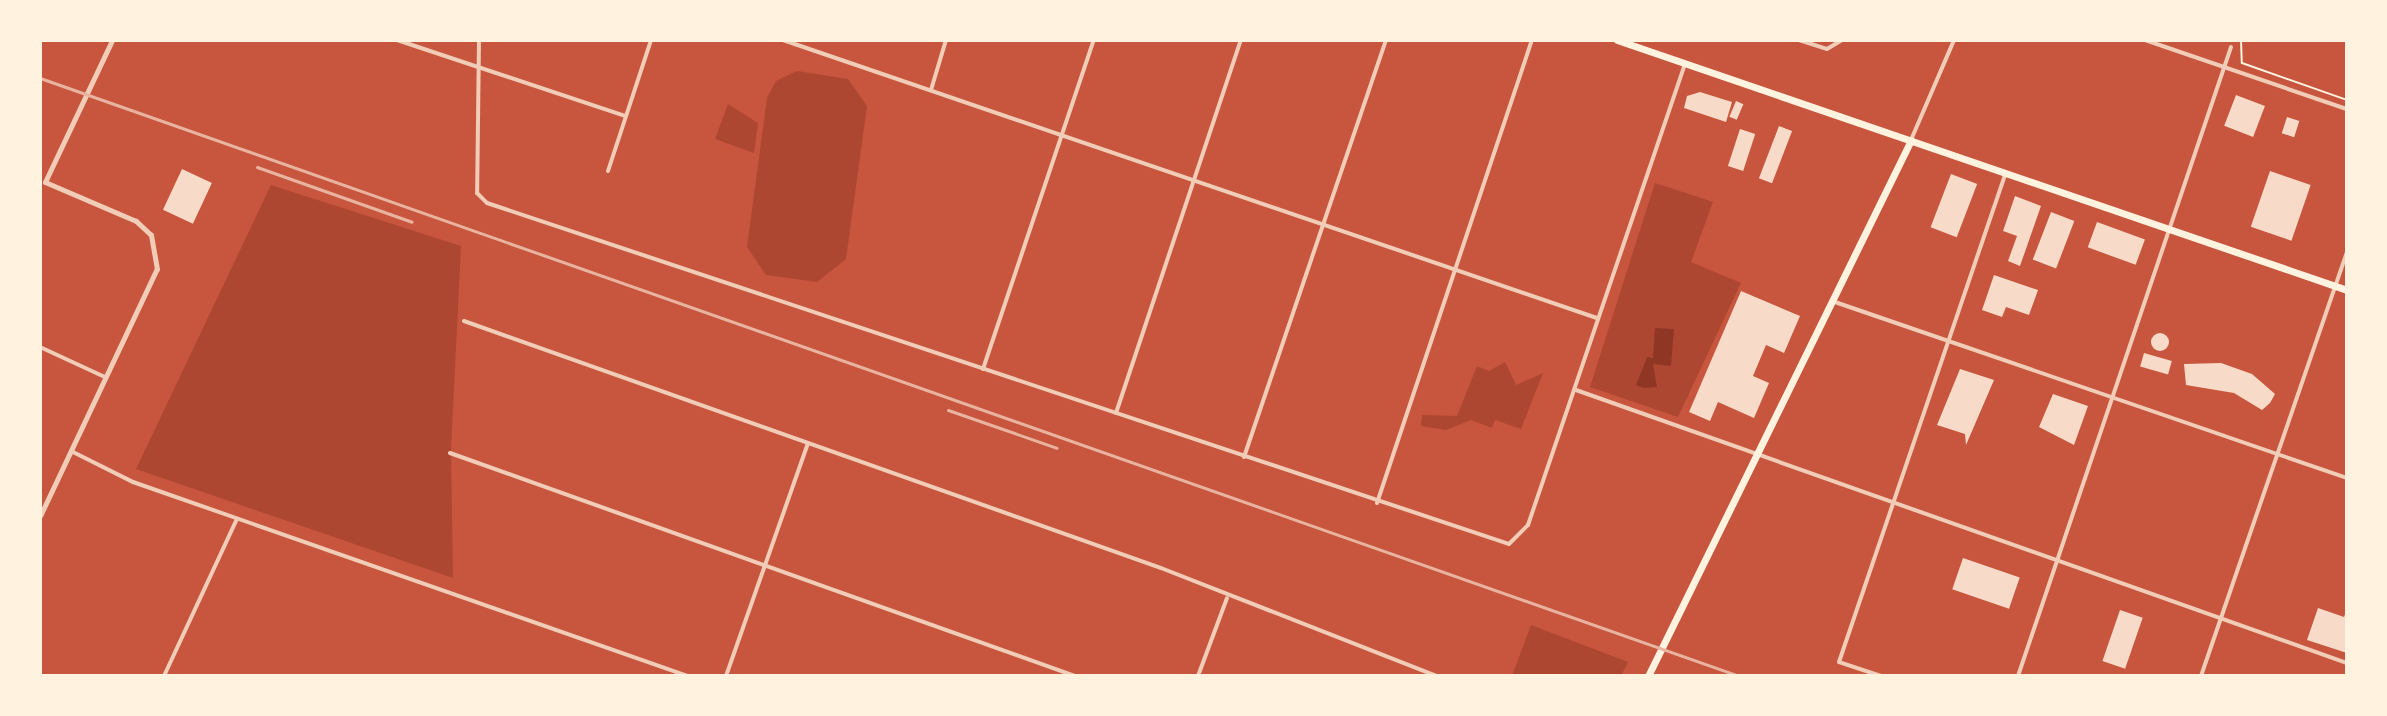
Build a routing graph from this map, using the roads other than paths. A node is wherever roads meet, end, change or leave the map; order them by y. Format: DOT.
graph roads {
  1 [pos="112,40"];
  2 [pos="397,40"];
  3 [pos="479,40"];
  4 [pos="651,40"];
  5 [pos="783,40"];
  6 [pos="946,40"];
  7 [pos="1094,40"];
  8 [pos="1241,40"];
  9 [pos="1386,40"];
  10 [pos="1532,40"];
  11 [pos="1799,40"];
  12 [pos="1842,40"];
  13 [pos="1954,40"];
  14 [pos="2145,40"];
  15 [pos="1621,41"];
  16 [pos="797,42"];
  17 [pos="2231,47"];
  18 [pos="1685,63"];
  19 [pos="478,66"];
  20 [pos="2227,68"];
  21 [pos="931,90"];
  22 [pos="2347,109"];
  23 [pos="626,116"];
  24 [pos="1063,136"];
  25 [pos="1911,140"];
  26 [pos="608,171"];
  27 [pos="2006,173"];
  28 [pos="1196,179"];
  29 [pos="42,181"];
  30 [pos="1325,223"];
  31 [pos="2170,229"];
  32 [pos="2347,252"];
  33 [pos="1456,269"];
  34 [pos="2336,286"];
  35 [pos="2347,290"];
  36 [pos="1832,301"];
  37 [pos="1597,318"];
  38 [pos="464,321"];
  39 [pos="1949,338"];
  40 [pos="40,347"];
  41 [pos="983,369"];
  42 [pos="105,377"];
  43 [pos="1575,390"];
  44 [pos="2113,396"];
  45 [pos="1116,413"];
  46 [pos="808,443"];
  47 [pos="71,451"];
  48 [pos="450,453"];
  49 [pos="2278,453"];
  50 [pos="1244,457"];
  51 [pos="1758,457"];
  52 [pos="2347,478"];
  53 [pos="1377,503"];
  54 [pos="1892,505"];
  55 [pos="42,508"];
  56 [pos="40,516"];
  57 [pos="237,519"];
  58 [pos="2057,562"];
  59 [pos="766,566"];
  60 [pos="1227,598"];
  61 [pos="2221,619"];
  62 [pos="2347,663"];
  63 [pos="164,676"];
  64 [pos="688,676"];
  65 [pos="726,676"];
  66 [pos="1075,676"];
  67 [pos="1198,676"];
  68 [pos="1436,676"];
  69 [pos="1648,676"];
  70 [pos="1881,676"];
  71 [pos="2018,676"];
  72 [pos="2201,676"];
  1 -- 29 [label="street"];
  2 -- 19 [label="street"];
  3 -- 19 [label="street"];
  4 -- 23 [label="street"];
  5 -- 16 [label="street"];
  6 -- 21 [label="street"];
  7 -- 24 [label="street"];
  8 -- 28 [label="street"];
  9 -- 30 [label="street"];
  10 -- 33 [label="street"];
  11 -- 12 [label="street"];
  13 -- 25 [label="street"];
  14 -- 20 [label="street"];
  15 -- 18 [label="main road"];
  16 -- 21 [label="street"];
  17 -- 20 [label="street"];
  18 -- 25 [label="main road"];
  18 -- 37 [label="street"];
  19 -- 23 [label="street"];
  19 -- 41 [label="street"];
  20 -- 22 [label="street"];
  20 -- 31 [label="street"];
  21 -- 24 [label="street"];
  23 -- 26 [label="street"];
  24 -- 28 [label="street"];
  24 -- 41 [label="street"];
  25 -- 27 [label="main road"];
  25 -- 36 [label="main road"];
  27 -- 31 [label="main road"];
  27 -- 39 [label="street"];
  28 -- 30 [label="street"];
  28 -- 45 [label="street"];
  29 -- 42 [label="street"];
  30 -- 33 [label="street"];
  30 -- 50 [label="street"];
  31 -- 34 [label="main road"];
  31 -- 44 [label="street"];
  32 -- 34 [label="street"];
  33 -- 37 [label="street"];
  33 -- 53 [label="street"];
  34 -- 35 [label="main road"];
  34 -- 49 [label="street"];
  36 -- 39 [label="street"];
  36 -- 51 [label="main road"];
  37 -- 43 [label="street"];
  38 -- 46 [label="street"];
  39 -- 44 [label="street"];
  39 -- 54 [label="street"];
  40 -- 42 [label="street"];
  41 -- 45 [label="street"];
  42 -- 47 [label="street"];
  43 -- 51 [label="street"];
  43 -- 53 [label="street"];
  44 -- 49 [label="street"];
  44 -- 58 [label="street"];
  45 -- 50 [label="street"];
  46 -- 59 [label="street"];
  46 -- 60 [label="street"];
  47 -- 55 [label="street"];
  47 -- 57 [label="street"];
  48 -- 59 [label="street"];
  49 -- 52 [label="street"];
  49 -- 61 [label="street"];
  50 -- 53 [label="street"];
  51 -- 54 [label="street"];
  51 -- 69 [label="main road"];
  54 -- 58 [label="street"];
  54 -- 70 [label="street"];
  55 -- 56 [label="street"];
  57 -- 63 [label="street"];
  57 -- 64 [label="street"];
  58 -- 61 [label="street"];
  58 -- 71 [label="street"];
  59 -- 65 [label="street"];
  59 -- 66 [label="street"];
  60 -- 67 [label="street"];
  60 -- 68 [label="street"];
  61 -- 62 [label="street"];
  61 -- 72 [label="street"];
}
